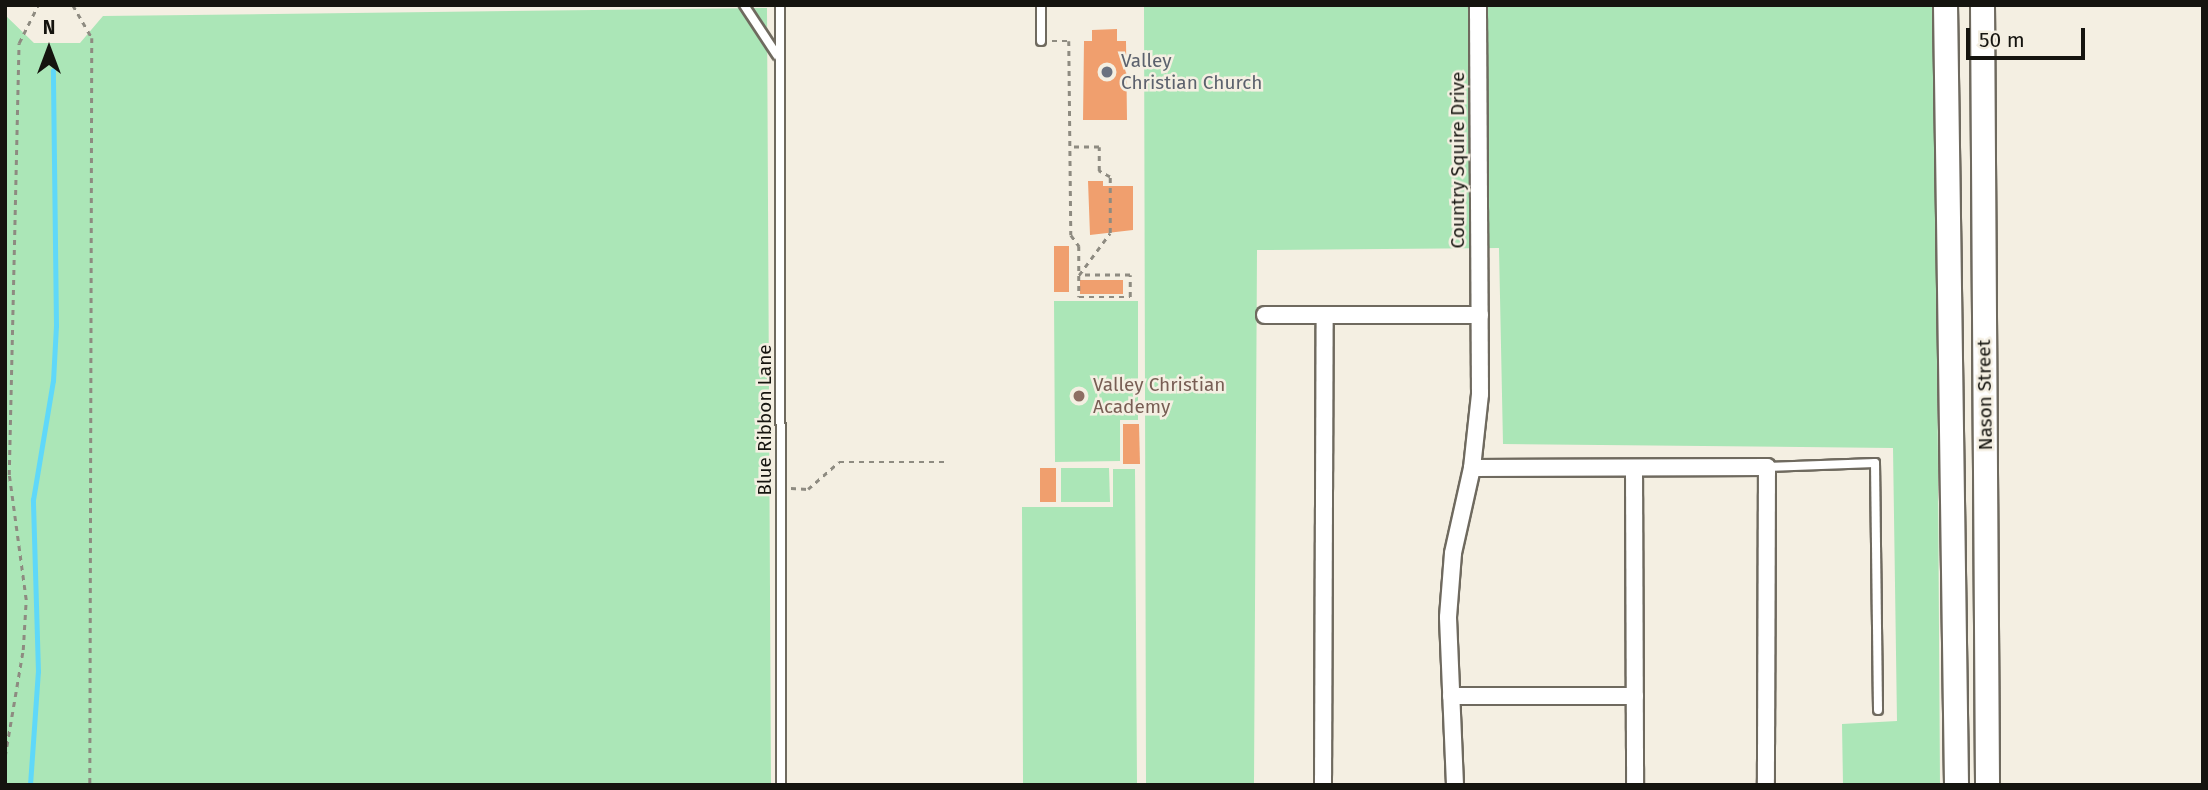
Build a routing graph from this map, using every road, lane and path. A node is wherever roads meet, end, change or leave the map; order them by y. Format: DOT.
graph roads {
  1 [pos="38,5"];
  2 [pos="73,5"];
  3 [pos="744,5"];
  4 [pos="780,5"];
  5 [pos="1041,5"];
  6 [pos="1478,5"];
  7 [pos="1945,5"];
  8 [pos="1982,5"];
  9 [pos="1041,41"];
  10 [pos="777,55"];
  11 [pos="1070,148"];
  12 [pos="1079,275"];
  13 [pos="1265,315"];
  14 [pos="1480,315"];
  15 [pos="1325,316"];
  16 [pos="947,462"];
  17 [pos="1767,467"];
  18 [pos="1472,468"];
  19 [pos="1633,469"];
  20 [pos="781,488"];
  21 [pos="1451,696"];
  22 [pos="1635,696"];
  23 [pos="1878,710"];
  24 [pos="5,756"];
  25 [pos="90,785"];
  26 [pos="781,785"];
  27 [pos="1323,785"];
  28 [pos="1455,785"];
  29 [pos="1635,785"];
  30 [pos="1766,785"];
  31 [pos="1956,785"];
  32 [pos="1987,785"];
  1 -- 24 [label="path"];
  2 -- 25 [label="path"];
  3 -- 10 [label="lane"];
  4 -- 10 [label="lane, Blue Ribbon Lane"];
  5 -- 9 [label="lane"];
  6 -- 14 [label="street, Country Squire Drive"];
  7 -- 31 [label="main road, Nason Street"];
  8 -- 32 [label="main road, Nason Street"];
  9 -- 11 [label="path"];
  10 -- 20 [label="lane, Blue Ribbon Lane"];
  11 -- 12 [label="path"];
  11 -- 12 [label="path"];
  12 -- 12 [label="path"];
  13 -- 15 [label="street"];
  14 -- 15 [label="street"];
  14 -- 18 [label="street, Country Squire Drive"];
  15 -- 27 [label="street"];
  16 -- 20 [label="path"];
  17 -- 19 [label="street"];
  17 -- 23 [label="lane"];
  17 -- 30 [label="street"];
  18 -- 19 [label="street"];
  18 -- 21 [label="street, Country Squire Drive"];
  19 -- 22 [label="street"];
  20 -- 26 [label="lane, Blue Ribbon Lane"];
  21 -- 22 [label="street"];
  21 -- 28 [label="street, Country Squire Drive"];
  22 -- 29 [label="street"];
}
